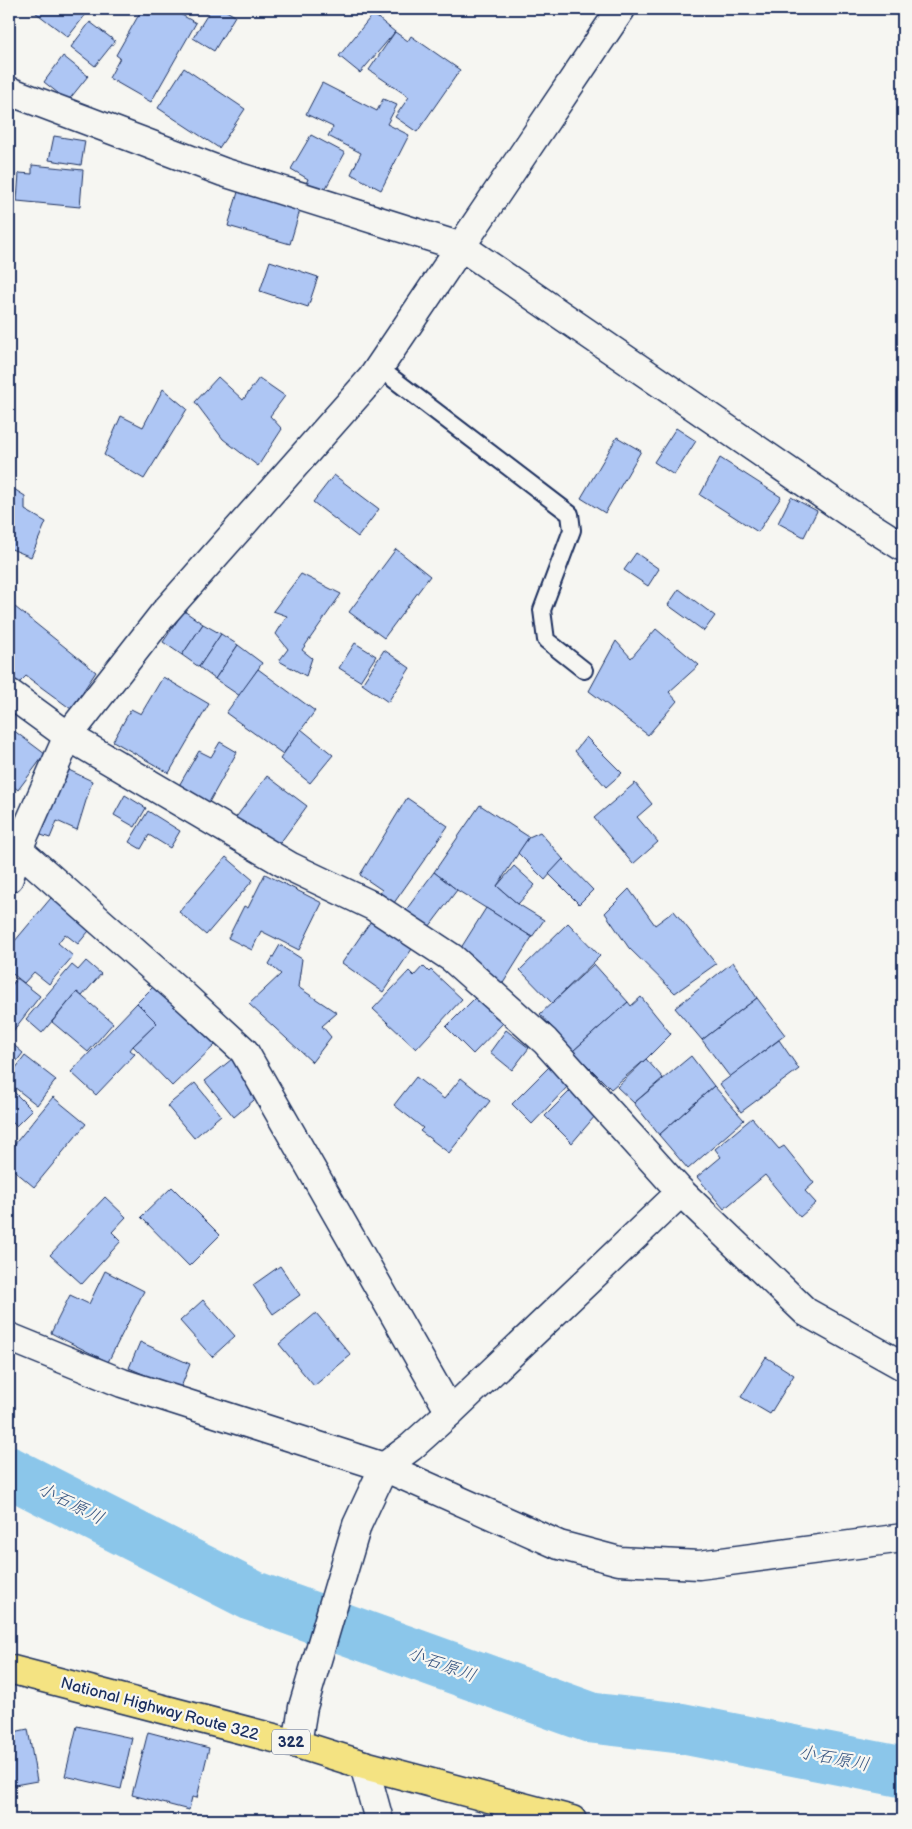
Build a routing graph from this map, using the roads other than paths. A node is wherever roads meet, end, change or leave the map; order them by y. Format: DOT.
graph roads {
  1 [pos="621,9"];
  2 [pos="9,91"];
  3 [pos="462,247"];
  4 [pos="379,368"];
  5 [pos="903,547"];
  6 [pos="584,670"];
  7 [pos="9,693"];
  8 [pos="68,736"];
  9 [pos="18,849"];
  10 [pos="9,878"];
  11 [pos="680,1192"];
  12 [pos="9,1337"];
  13 [pos="903,1366"];
  14 [pos="450,1412"];
  15 [pos="384,1466"];
  16 [pos="903,1538"];
  17 [pos="9,1669"];
  18 [pos="297,1744"];
  19 [pos="364,1765"];
  20 [pos="379,1820"];
  21 [pos="572,1820"];
  1 -- 3 [label="street"];
  2 -- 3 [label="street"];
  3 -- 4 [label="street"];
  3 -- 5 [label="street"];
  4 -- 6 [label="lane"];
  4 -- 8 [label="street"];
  7 -- 8 [label="street"];
  8 -- 9 [label="street"];
  8 -- 11 [label="street"];
  9 -- 10 [label="street"];
  9 -- 14 [label="street"];
  11 -- 13 [label="street"];
  11 -- 14 [label="street"];
  12 -- 15 [label="street"];
  14 -- 15 [label="street"];
  15 -- 16 [label="street"];
  15 -- 18 [label="street"];
  17 -- 18 [label="highway, National Highway Route 322 / 322"];
  18 -- 19 [label="highway, National Highway Route 322 / 322"];
  19 -- 20 [label="street"];
  19 -- 21 [label="highway, National Highway Route 322 / 322"];
}
